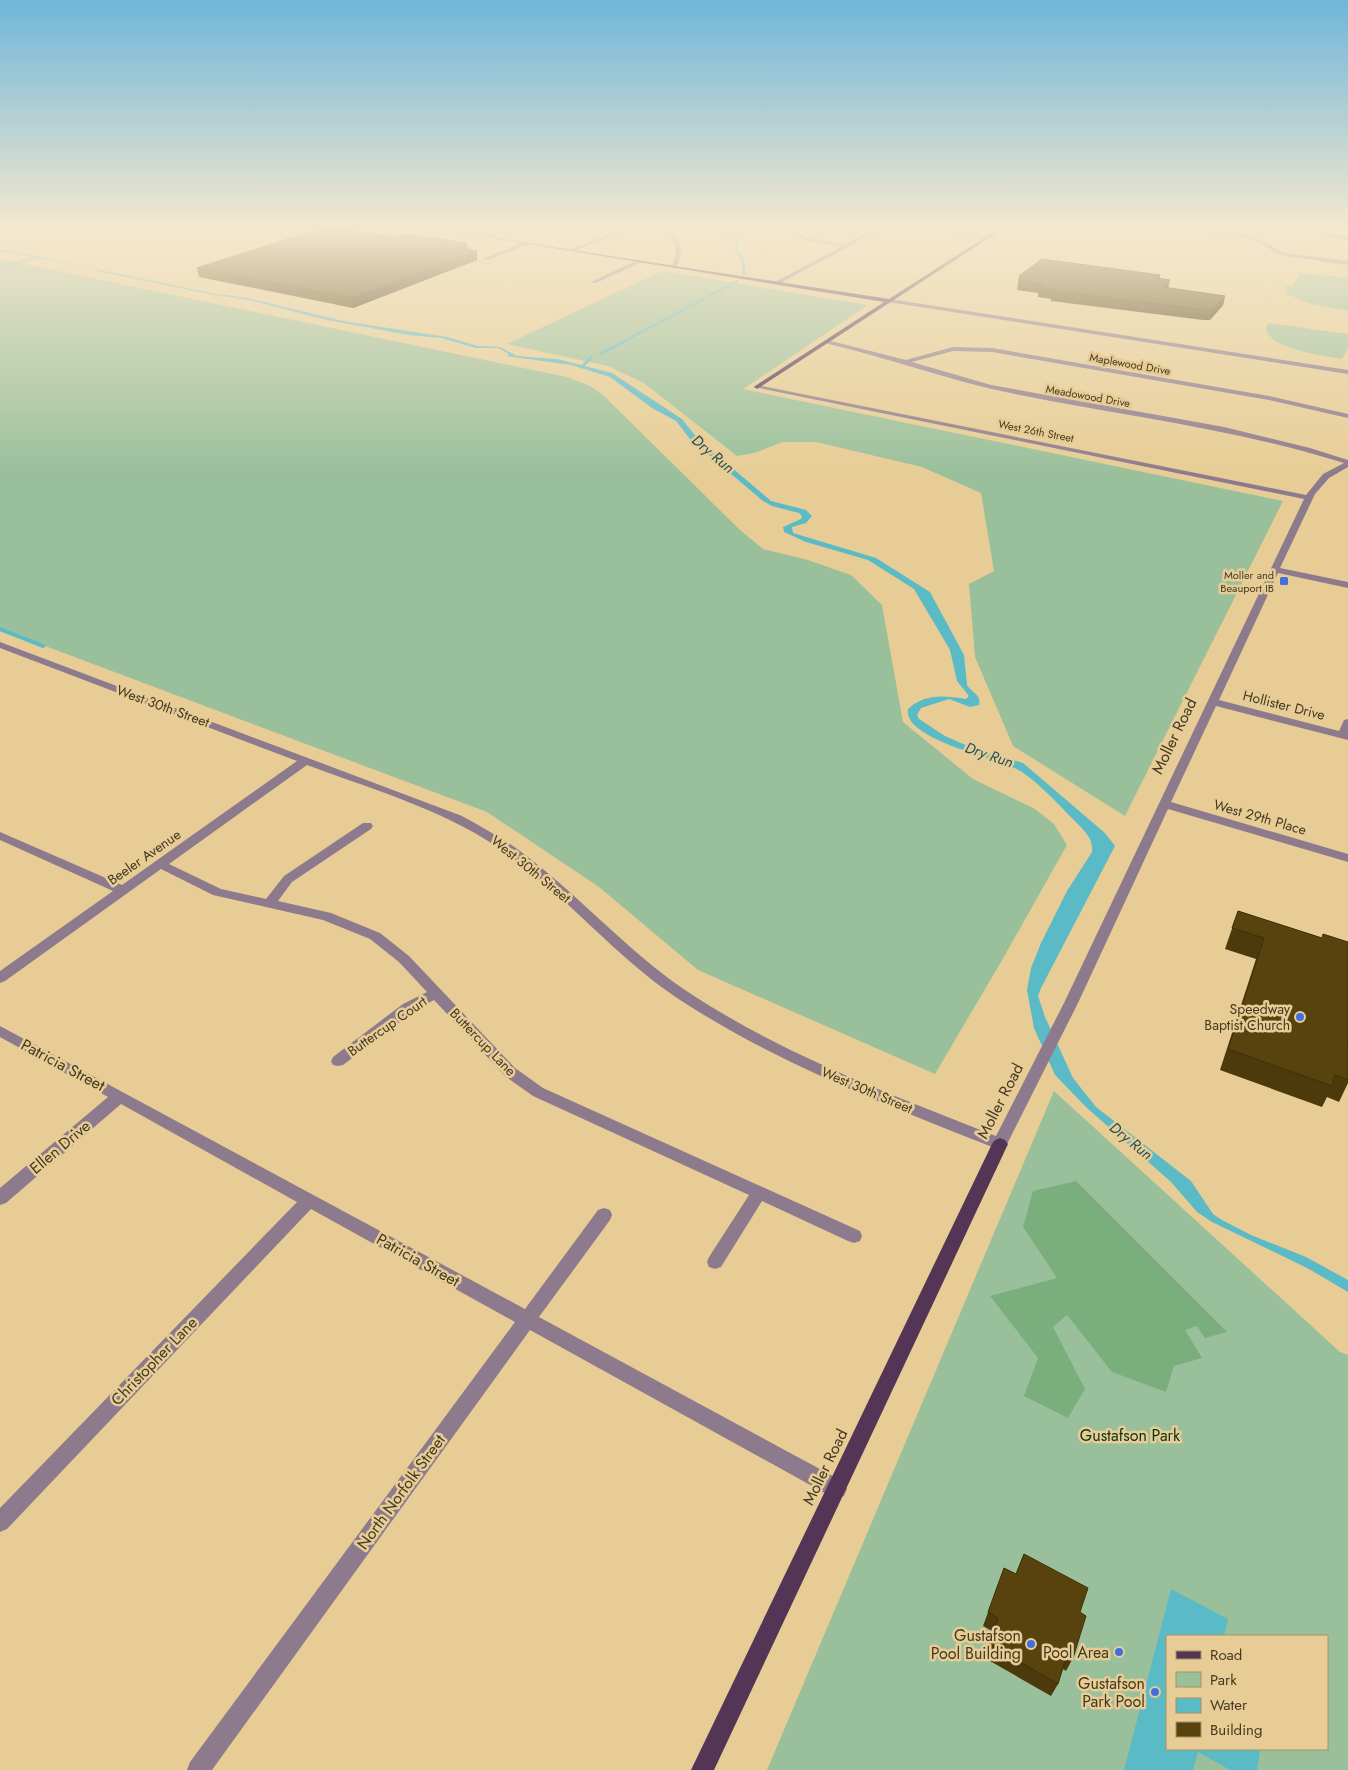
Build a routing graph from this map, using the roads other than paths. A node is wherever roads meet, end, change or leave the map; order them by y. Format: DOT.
graph roads {
  1 [pos="880,308"];
  2 [pos="933,308"];
  3 [pos="827,342"];
  4 [pos="908,361"];
  5 [pos="1348,372"];
  6 [pos="757,387"];
  7 [pos="1348,416"];
  8 [pos="1348,463"];
  9 [pos="1310,498"];
  10 [pos="1276,570"];
  11 [pos="1348,585"];
  12 [pos="0,645"];
  13 [pos="1212,702"];
  14 [pos="1348,722"];
  15 [pos="1346,736"];
  16 [pos="306,760"];
  17 [pos="1164,804"];
  18 [pos="367,826"];
  19 [pos="0,836"];
  20 [pos="1348,858"];
  21 [pos="160,864"];
  22 [pos="122,890"];
  23 [pos="268,904"];
  24 [pos="0,978"];
  25 [pos="436,992"];
  26 [pos="0,1031"];
  27 [pos="338,1061"];
  28 [pos="120,1096"];
  29 [pos="1000,1144"];
  30 [pos="758,1194"];
  31 [pos="0,1198"];
  32 [pos="309,1200"];
  33 [pos="604,1215"];
  34 [pos="854,1236"];
  35 [pos="715,1262"];
  36 [pos="528,1319"];
  37 [pos="837,1489"];
  38 [pos="0,1522"];
  39 [pos="198,1770"];
  40 [pos="702,1770"];
  1 -- 3 [label="main road"];
  2 -- 5 [label="street"];
  3 -- 4 [label="street, Meadowood Drive"];
  3 -- 6 [label="main road"];
  4 -- 7 [label="street, Maplewood Drive"];
  4 -- 8 [label="street, Meadowood Drive"];
  6 -- 9 [label="street, West 26th Street"];
  8 -- 9 [label="street, Moller Road"];
  9 -- 10 [label="street, Moller Road"];
  10 -- 11 [label="street"];
  10 -- 13 [label="street, Moller Road"];
  12 -- 16 [label="street, West 30th Street"];
  13 -- 15 [label="street, Hollister Drive"];
  13 -- 17 [label="street, Moller Road"];
  14 -- 15 [label="street"];
  16 -- 21 [label="street, Beeler Avenue"];
  16 -- 29 [label="street, West 30th Street"];
  17 -- 20 [label="street, West 29th Place"];
  17 -- 29 [label="street, Moller Road"];
  18 -- 23 [label="street"];
  19 -- 22 [label="street"];
  21 -- 22 [label="street, Beeler Avenue"];
  21 -- 23 [label="street, Buttercup Lane"];
  22 -- 24 [label="street, Beeler Avenue"];
  23 -- 25 [label="street, Buttercup Lane"];
  25 -- 27 [label="street, Buttercup Court"];
  25 -- 30 [label="street, Buttercup Lane"];
  26 -- 28 [label="street, Patricia Street"];
  28 -- 31 [label="street, Ellen Drive"];
  28 -- 32 [label="street, Patricia Street"];
  29 -- 37 [label="main road, Moller Road"];
  30 -- 34 [label="street, Buttercup Lane"];
  30 -- 35 [label="street"];
  32 -- 36 [label="street, Patricia Street"];
  32 -- 38 [label="street, Christopher Lane"];
  33 -- 36 [label="street, North Norfolk Street"];
  36 -- 37 [label="street, Patricia Street"];
  36 -- 39 [label="street, North Norfolk Street"];
  37 -- 40 [label="main road, Moller Road"];
}
